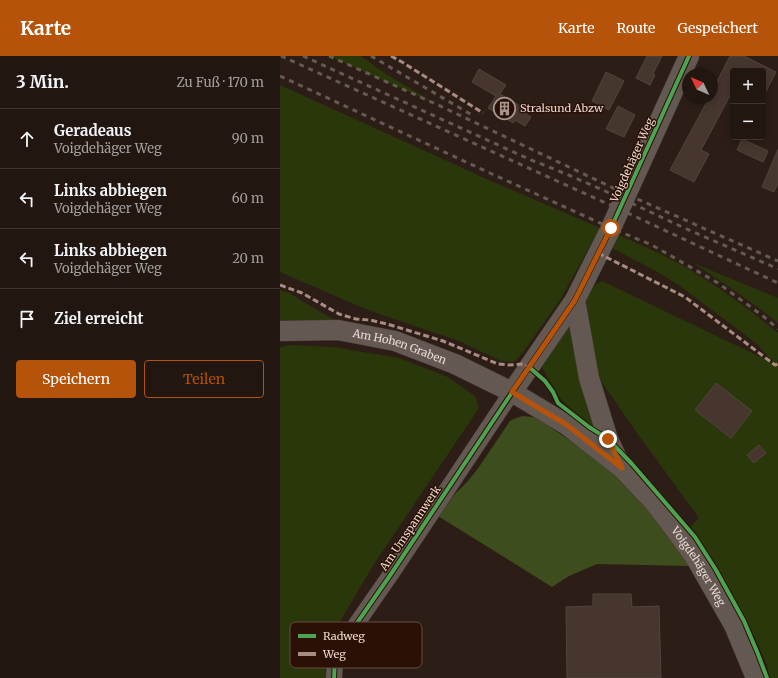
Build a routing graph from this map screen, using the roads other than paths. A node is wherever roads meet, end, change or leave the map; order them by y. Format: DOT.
graph roads {
  1 [pos="689,56"];
  2 [pos="575,300"];
  3 [pos="280,331"];
  4 [pos="512,392"];
  5 [pos="622,468"];
  6 [pos="358,622"];
  7 [pos="334,668"];
  8 [pos="334,678"];
  9 [pos="756,678"];
  1 -- 2 [label="street, Voigdehäger Weg"];
  2 -- 4 [label="street, Voigdehäger Weg"];
  2 -- 5 [label="street, Voigdehäger Weg"];
  3 -- 4 [label="street, Am Hohen Graben"];
  4 -- 5 [label="street, Voigdehäger Weg"];
  4 -- 6 [label="street, Am Umspannwerk"];
  5 -- 9 [label="street, Voigdehäger Weg"];
  7 -- 8 [label="street, Am Umspannwerk"];
}
